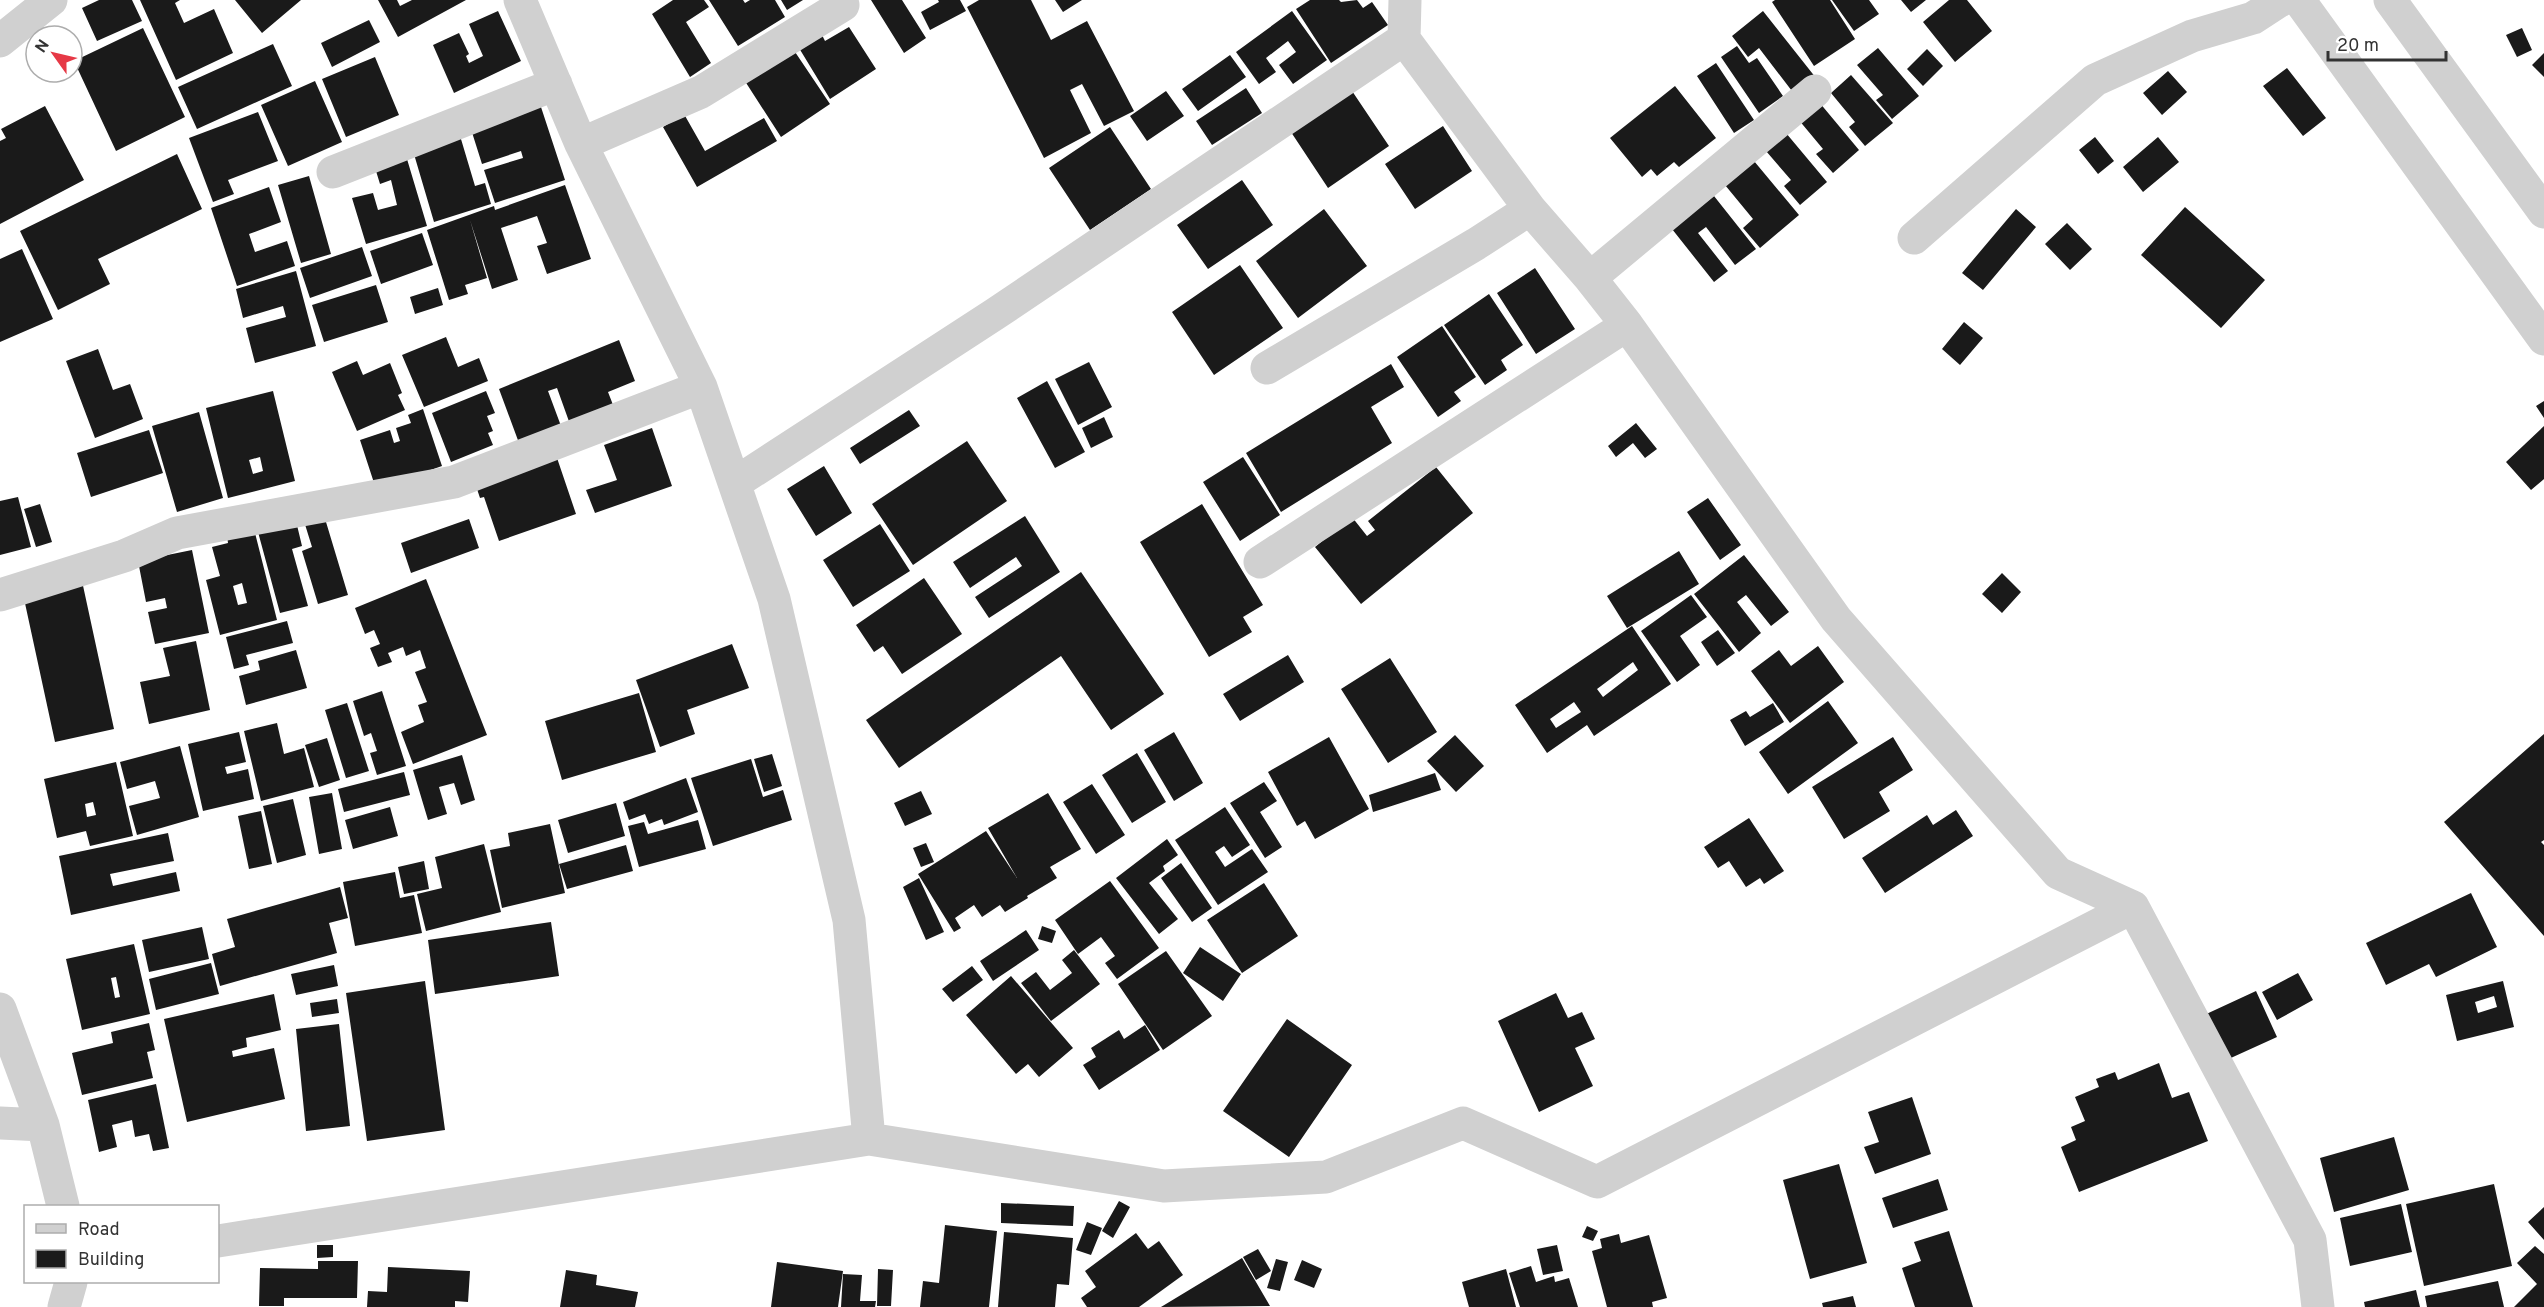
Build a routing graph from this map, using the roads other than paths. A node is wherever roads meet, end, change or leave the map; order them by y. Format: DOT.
graph roads {
  1 [pos="51,0"];
  2 [pos="520,0"];
  3 [pos="1405,0"];
  4 [pos="2281,0"];
  5 [pos="2299,0"];
  6 [pos="2390,0"];
  7 [pos="843,5"];
  8 [pos="1404,39"];
  9 [pos="0,41"];
  10 [pos="556,84"];
  11 [pos="1815,91"];
  12 [pos="581,144"];
  13 [pos="333,172"];
  14 [pos="1530,209"];
  15 [pos="2544,212"];
  16 [pos="1914,238"];
  17 [pos="1590,278"];
  18 [pos="1627,324"];
  19 [pos="2544,339"];
  20 [pos="1267,368"];
  21 [pos="701,387"];
  22 [pos="735,483"];
  23 [pos="1260,562"];
  24 [pos="0,595"];
  25 [pos="2133,907"];
  26 [pos="0,1009"];
  27 [pos="0,1123"];
  28 [pos="43,1125"];
  29 [pos="869,1139"];
  30 [pos="63,1205"];
  31 [pos="219,1241"];
  32 [pos="70,1283"];
  33 [pos="64,1307"];
  34 [pos="2318,1307"];
  1 -- 9 [label="street"];
  2 -- 10 [label="street"];
  3 -- 8 [label="street"];
  4 -- 16 [label="street"];
  5 -- 19 [label="street"];
  6 -- 15 [label="street"];
  7 -- 12 [label="street"];
  8 -- 14 [label="street"];
  8 -- 22 [label="street"];
  10 -- 12 [label="street"];
  10 -- 13 [label="street"];
  11 -- 17 [label="street"];
  12 -- 21 [label="street"];
  14 -- 17 [label="street"];
  14 -- 20 [label="street"];
  17 -- 18 [label="street"];
  18 -- 23 [label="street"];
  18 -- 25 [label="street"];
  21 -- 22 [label="street"];
  21 -- 24 [label="street"];
  22 -- 29 [label="street"];
  25 -- 29 [label="street"];
  25 -- 34 [label="street"];
  26 -- 28 [label="street"];
  27 -- 28 [label="street"];
  28 -- 30 [label="street"];
  29 -- 31 [label="street"];
  32 -- 33 [label="street"];
}
